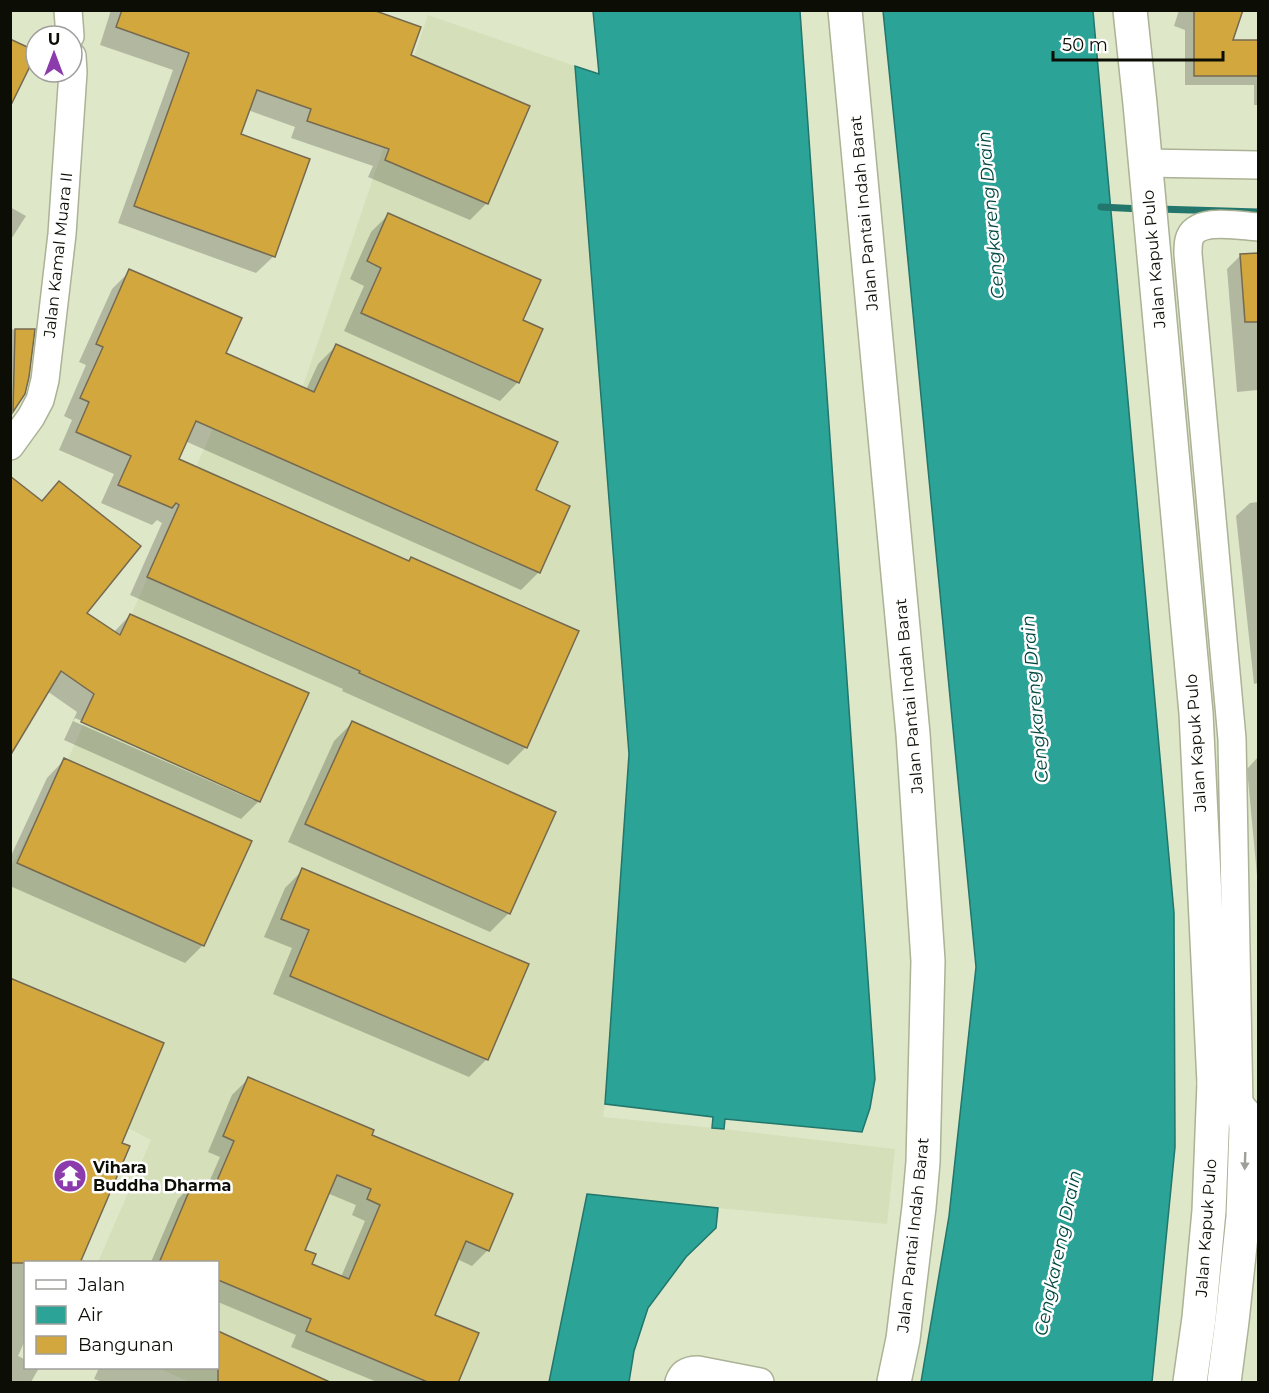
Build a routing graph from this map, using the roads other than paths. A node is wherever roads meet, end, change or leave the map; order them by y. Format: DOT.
graph roads {
  1 [pos="845,10"];
  2 [pos="1130,10"];
  3 [pos="72,84"];
  4 [pos="1258,165"];
  5 [pos="1148,192"];
  6 [pos="1258,227"];
  7 [pos="10,446"];
  8 [pos="1214,1083"];
  9 [pos="1247,1113"];
  10 [pos="1209,1211"];
  11 [pos="1250,1219"];
  12 [pos="679,1383"];
  13 [pos="760,1383"];
  14 [pos="894,1383"];
  15 [pos="1190,1383"];
  16 [pos="1224,1383"];
  1 -- 14 [label="main road, Jalan Pantai Indah Barat"];
  2 -- 5 [label="main road, Jalan Kapuk Pulo"];
  3 -- 7 [label="street, Jalan Kamal Muara II"];
  4 -- 5 [label="street"];
  5 -- 8 [label="main road, Jalan Kapuk Pulo"];
  6 -- 9 [label="street"];
  8 -- 9 [label="main road"];
  8 -- 10 [label="main road, Jalan Kapuk Pulo"];
  9 -- 11 [label="main road, Jalan Kapuk Pulo, one-way"];
  10 -- 11 [label="street"];
  10 -- 15 [label="main road, Jalan Kapuk Pulo"];
  11 -- 16 [label="main road, Jalan Kapuk Pulo"];
  12 -- 13 [label="street"];
}
